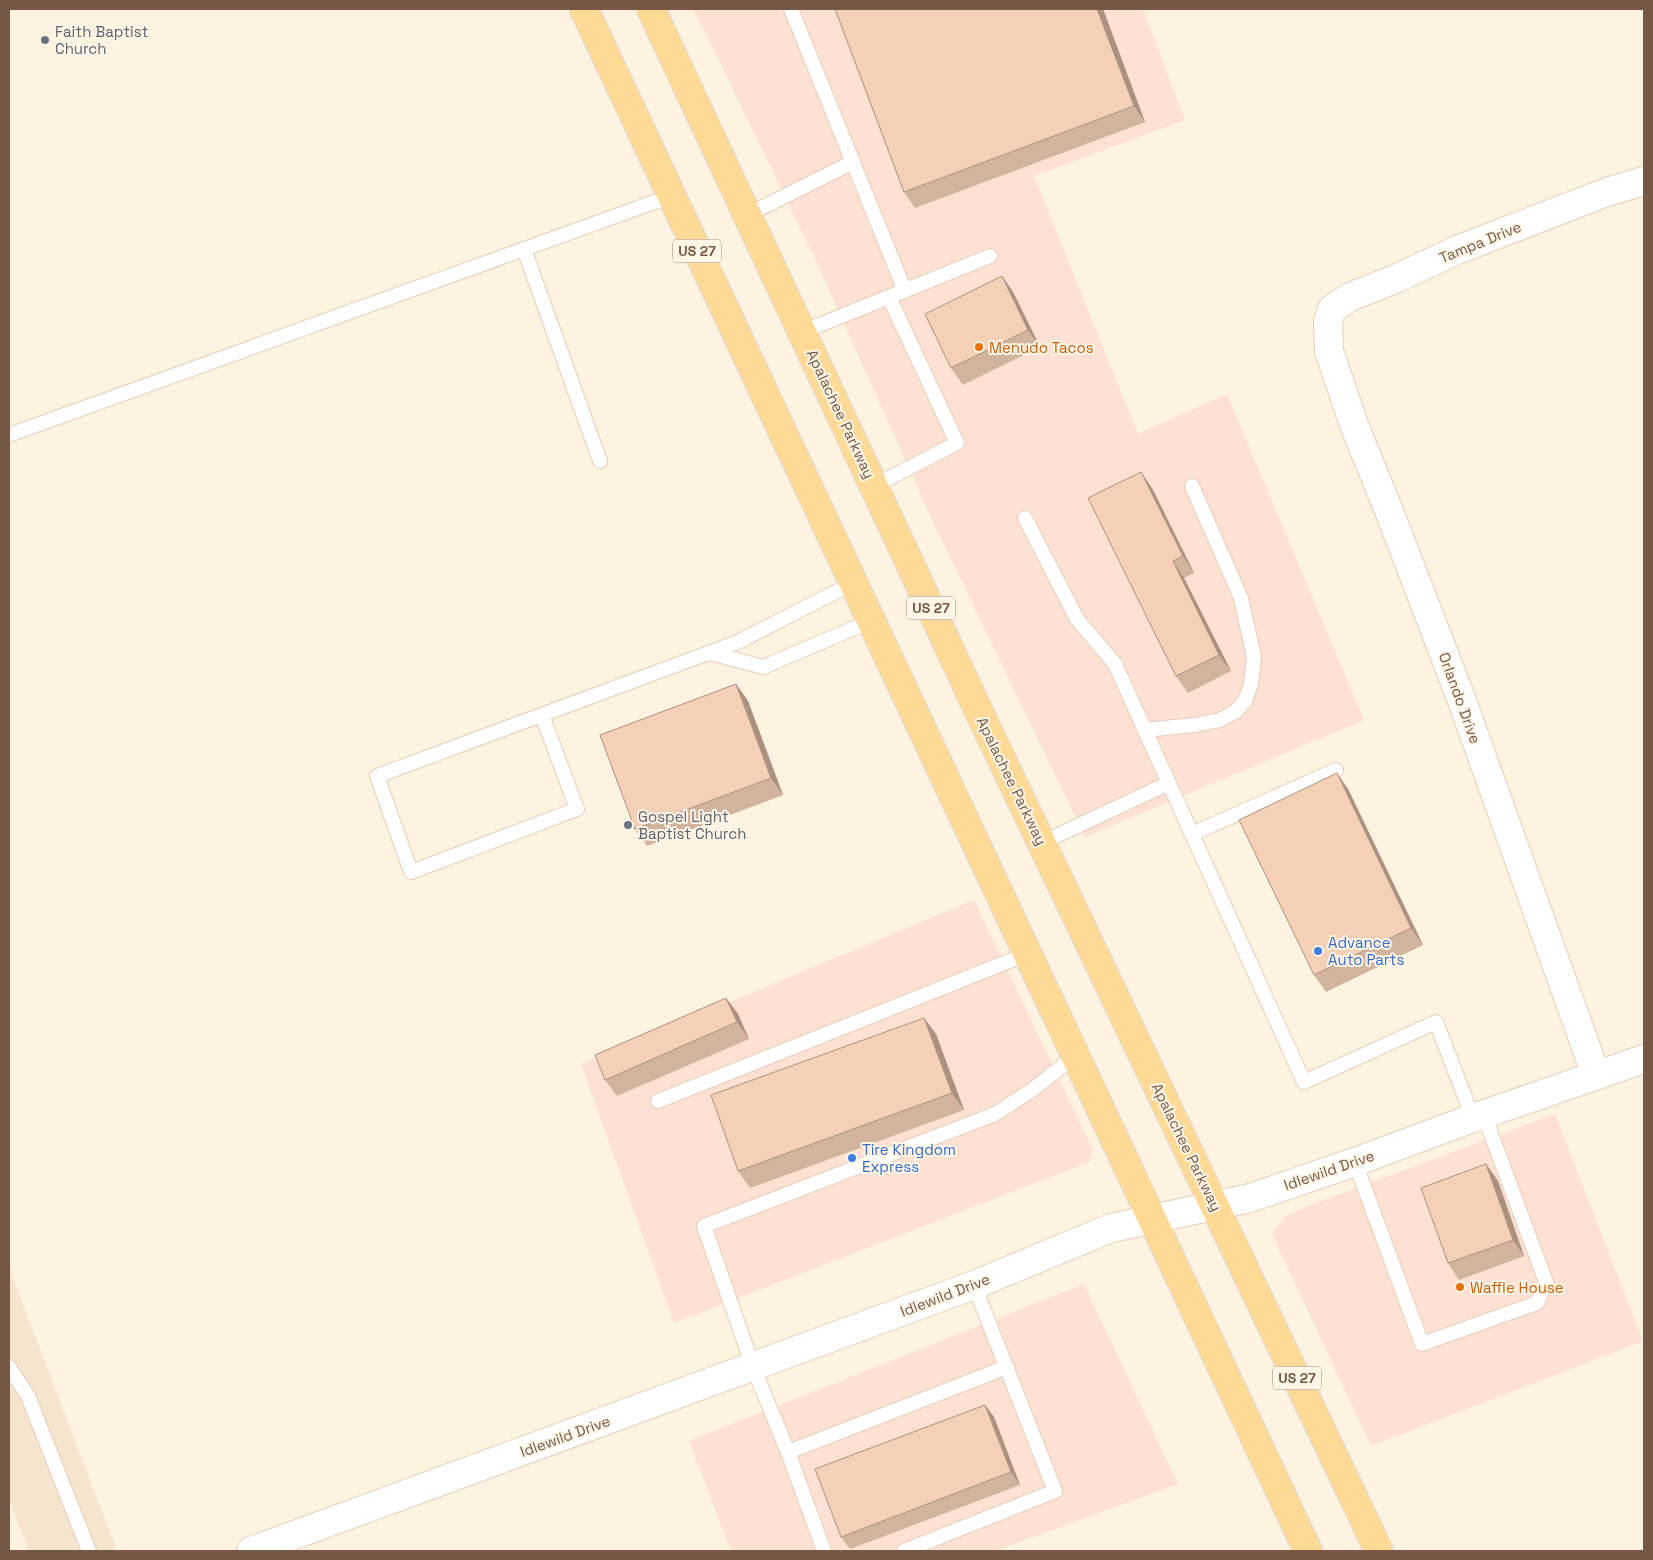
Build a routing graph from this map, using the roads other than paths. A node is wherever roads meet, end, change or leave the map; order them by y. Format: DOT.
graph roads {
  1 [pos="584,9"];
  2 [pos="651,9"];
  3 [pos="791,9"];
  4 [pos="853,162"];
  5 [pos="1644,181"];
  6 [pos="672,196"];
  7 [pos="747,215"];
  8 [pos="524,249"];
  9 [pos="990,256"];
  10 [pos="905,290"];
  11 [pos="889,297"];
  12 [pos="1328,321"];
  13 [pos="802,332"];
  14 [pos="9,436"];
  15 [pos="600,461"];
  16 [pos="874,486"];
  17 [pos="1192,486"];
  18 [pos="1025,518"];
  19 [pos="853,583"];
  20 [pos="871,621"];
  21 [pos="710,653"];
  22 [pos="542,715"];
  23 [pos="1144,730"];
  24 [pos="1336,770"];
  25 [pos="1169,783"];
  26 [pos="1192,834"];
  27 [pos="1041,843"];
  28 [pos="1027,954"];
  29 [pos="1075,1056"];
  30 [pos="1644,1059"];
  31 [pos="1596,1075"];
  32 [pos="658,1101"];
  33 [pos="1478,1117"];
  34 [pos="1355,1162"];
  35 [pos="1214,1205"];
  36 [pos="1152,1219"];
  37 [pos="974,1284"];
  38 [pos="9,1367"];
  39 [pos="1007,1367"];
  40 [pos="753,1368"];
  41 [pos="788,1452"];
  42 [pos="89,1551"];
  43 [pos="251,1551"];
  44 [pos="824,1551"];
  45 [pos="904,1551"];
  46 [pos="1308,1551"];
  47 [pos="1379,1551"];
  1 -- 6 [label="main road, US 27"];
  2 -- 7 [label="main road, Apalachee Parkway / US 27"];
  3 -- 4 [label="lane"];
  4 -- 7 [label="lane"];
  4 -- 10 [label="lane"];
  5 -- 12 [label="street, Tampa Drive"];
  6 -- 8 [label="lane"];
  6 -- 19 [label="main road, US 27"];
  7 -- 13 [label="main road, Apalachee Parkway / US 27"];
  8 -- 14 [label="lane"];
  8 -- 15 [label="lane"];
  9 -- 10 [label="lane"];
  10 -- 11 [label="lane"];
  11 -- 13 [label="lane"];
  11 -- 16 [label="lane"];
  12 -- 31 [label="street, Orlando Drive"];
  13 -- 16 [label="main road, Apalachee Parkway / US 27"];
  16 -- 27 [label="main road, Apalachee Parkway / US 27"];
  17 -- 23 [label="lane"];
  18 -- 23 [label="lane"];
  19 -- 20 [label="main road, US 27"];
  19 -- 21 [label="lane"];
  20 -- 21 [label="lane"];
  20 -- 28 [label="main road, US 27"];
  21 -- 22 [label="lane"];
  22 -- 22 [label="lane"];
  23 -- 25 [label="lane"];
  24 -- 26 [label="lane"];
  25 -- 26 [label="lane"];
  25 -- 27 [label="lane"];
  26 -- 33 [label="lane"];
  27 -- 35 [label="main road, Apalachee Parkway / US 27"];
  28 -- 29 [label="main road, US 27"];
  28 -- 32 [label="lane"];
  29 -- 36 [label="main road, US 27"];
  29 -- 40 [label="lane"];
  30 -- 31 [label="street, Idlewild Drive"];
  31 -- 33 [label="street, Idlewild Drive"];
  33 -- 34 [label="street, Idlewild Drive"];
  33 -- 34 [label="lane"];
  34 -- 35 [label="street, Idlewild Drive"];
  35 -- 36 [label="street, Idlewild Drive"];
  35 -- 47 [label="main road, Apalachee Parkway / US 27"];
  36 -- 37 [label="street, Idlewild Drive"];
  36 -- 46 [label="main road, US 27"];
  37 -- 39 [label="lane"];
  37 -- 40 [label="street, Idlewild Drive"];
  38 -- 42 [label="lane"];
  39 -- 41 [label="lane"];
  39 -- 45 [label="lane"];
  40 -- 41 [label="lane"];
  40 -- 43 [label="street, Idlewild Drive"];
  41 -- 44 [label="lane"];
}
